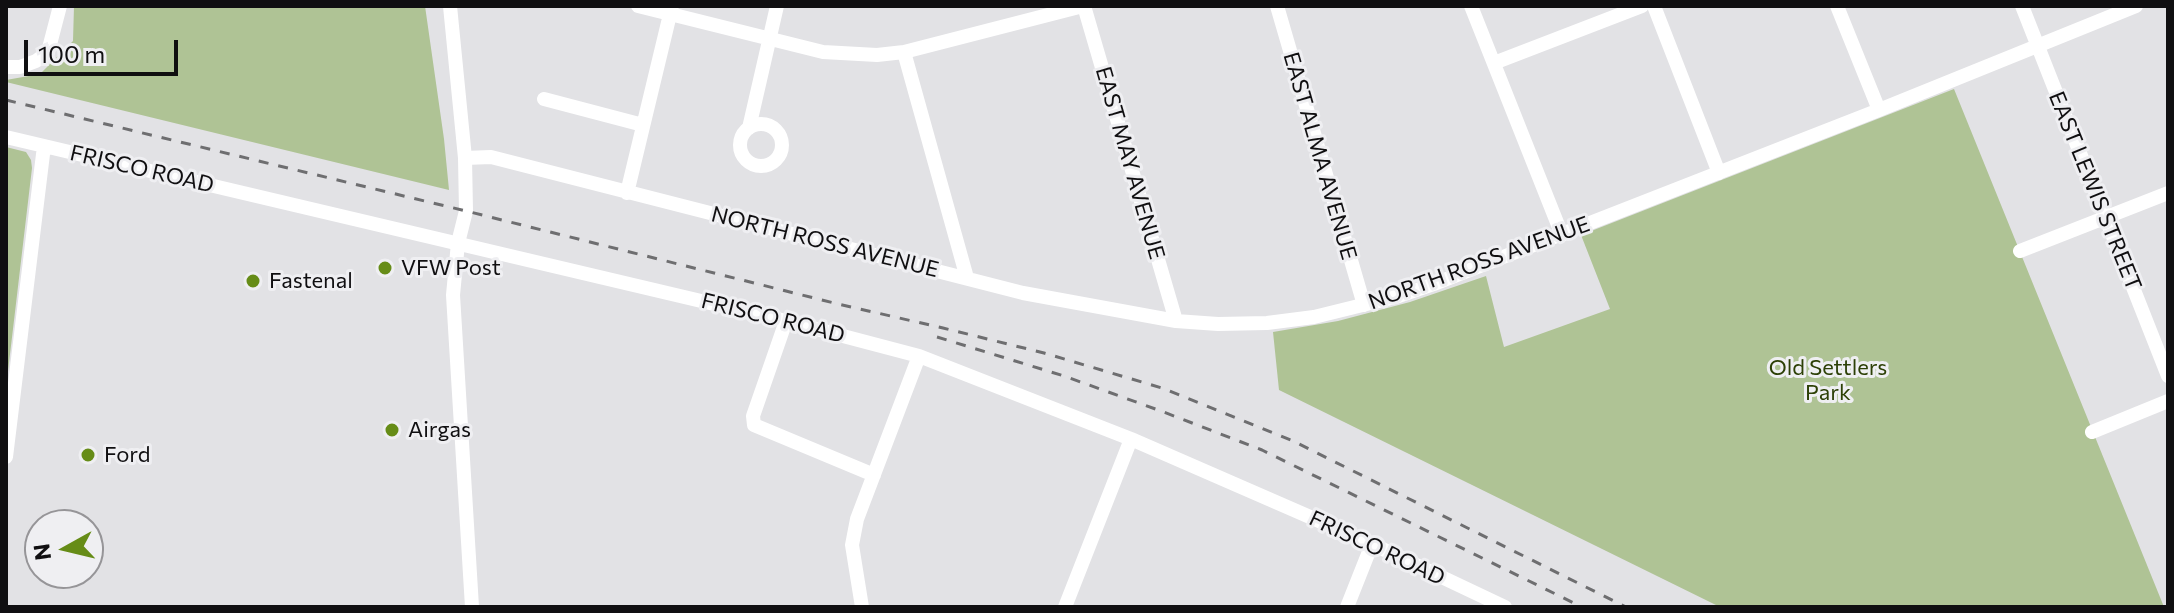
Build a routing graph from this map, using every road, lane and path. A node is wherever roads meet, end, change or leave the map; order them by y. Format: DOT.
graph roads {
  1 [pos="60,6"];
  2 [pos="450,6"];
  3 [pos="638,6"];
  4 [pos="777,6"];
  5 [pos="1083,6"];
  6 [pos="1277,6"];
  7 [pos="1471,6"];
  8 [pos="1642,6"];
  9 [pos="1654,6"];
  10 [pos="1837,6"];
  11 [pos="2022,6"];
  12 [pos="2136,6"];
  13 [pos="672,10"];
  14 [pos="769,37"];
  15 [pos="2037,45"];
  16 [pos="904,52"];
  17 [pos="1494,63"];
  18 [pos="6,67"];
  19 [pos="544,99"];
  20 [pos="1879,110"];
  21 [pos="643,125"];
  22 [pos="749,128"];
  23 [pos="6,137"];
  24 [pos="44,146"];
  25 [pos="465,158"];
  26 [pos="1719,173"];
  27 [pos="627,193"];
  28 [pos="2168,193"];
  29 [pos="2105,218"];
  30 [pos="1562,235"];
  31 [pos="458,243"];
  32 [pos="2020,251"];
  33 [pos="967,278"];
  34 [pos="1364,305"];
  35 [pos="786,321"];
  36 [pos="1176,321"];
  37 [pos="919,356"];
  38 [pos="2168,376"];
  39 [pos="2168,401"];
  40 [pos="2092,432"];
  41 [pos="1131,439"];
  42 [pos="6,457"];
  43 [pos="874,475"];
  44 [pos="1372,544"];
  45 [pos="472,607"];
  46 [pos="862,607"];
  47 [pos="1065,607"];
  48 [pos="1347,607"];
  49 [pos="1505,607"];
  1 -- 18 [label="street"];
  2 -- 25 [label="street"];
  3 -- 13 [label="street"];
  4 -- 14 [label="street"];
  5 -- 16 [label="street"];
  5 -- 36 [label="street, EAST MAY AVENUE"];
  6 -- 34 [label="street, EAST ALMA AVENUE"];
  7 -- 17 [label="street"];
  8 -- 17 [label="street"];
  9 -- 26 [label="street"];
  10 -- 20 [label="street"];
  11 -- 15 [label="street, EAST LEWIS STREET"];
  12 -- 15 [label="street, NORTH ROSS AVENUE"];
  13 -- 14 [label="street"];
  13 -- 21 [label="street"];
  14 -- 16 [label="street"];
  14 -- 22 [label="street"];
  15 -- 20 [label="street, NORTH ROSS AVENUE"];
  15 -- 29 [label="street, EAST LEWIS STREET"];
  16 -- 33 [label="street"];
  17 -- 30 [label="street"];
  19 -- 21 [label="street"];
  20 -- 26 [label="street, NORTH ROSS AVENUE"];
  21 -- 27 [label="street"];
  23 -- 24 [label="street, FRISCO ROAD"];
  24 -- 31 [label="street, FRISCO ROAD"];
  24 -- 42 [label="street"];
  25 -- 27 [label="street, NORTH ROSS AVENUE"];
  25 -- 31 [label="street"];
  26 -- 30 [label="street, NORTH ROSS AVENUE"];
  27 -- 33 [label="street, NORTH ROSS AVENUE"];
  28 -- 29 [label="street"];
  29 -- 32 [label="street"];
  29 -- 38 [label="street, EAST LEWIS STREET"];
  30 -- 34 [label="street, NORTH ROSS AVENUE"];
  31 -- 35 [label="street, FRISCO ROAD"];
  31 -- 45 [label="street"];
  33 -- 36 [label="street, NORTH ROSS AVENUE"];
  34 -- 36 [label="street, NORTH ROSS AVENUE"];
  35 -- 37 [label="street, FRISCO ROAD"];
  35 -- 43 [label="street"];
  37 -- 41 [label="street, FRISCO ROAD"];
  37 -- 43 [label="street"];
  39 -- 40 [label="street"];
  41 -- 44 [label="street, FRISCO ROAD"];
  41 -- 47 [label="street"];
  43 -- 46 [label="street"];
  44 -- 48 [label="street"];
  44 -- 49 [label="street, FRISCO ROAD"];
}
